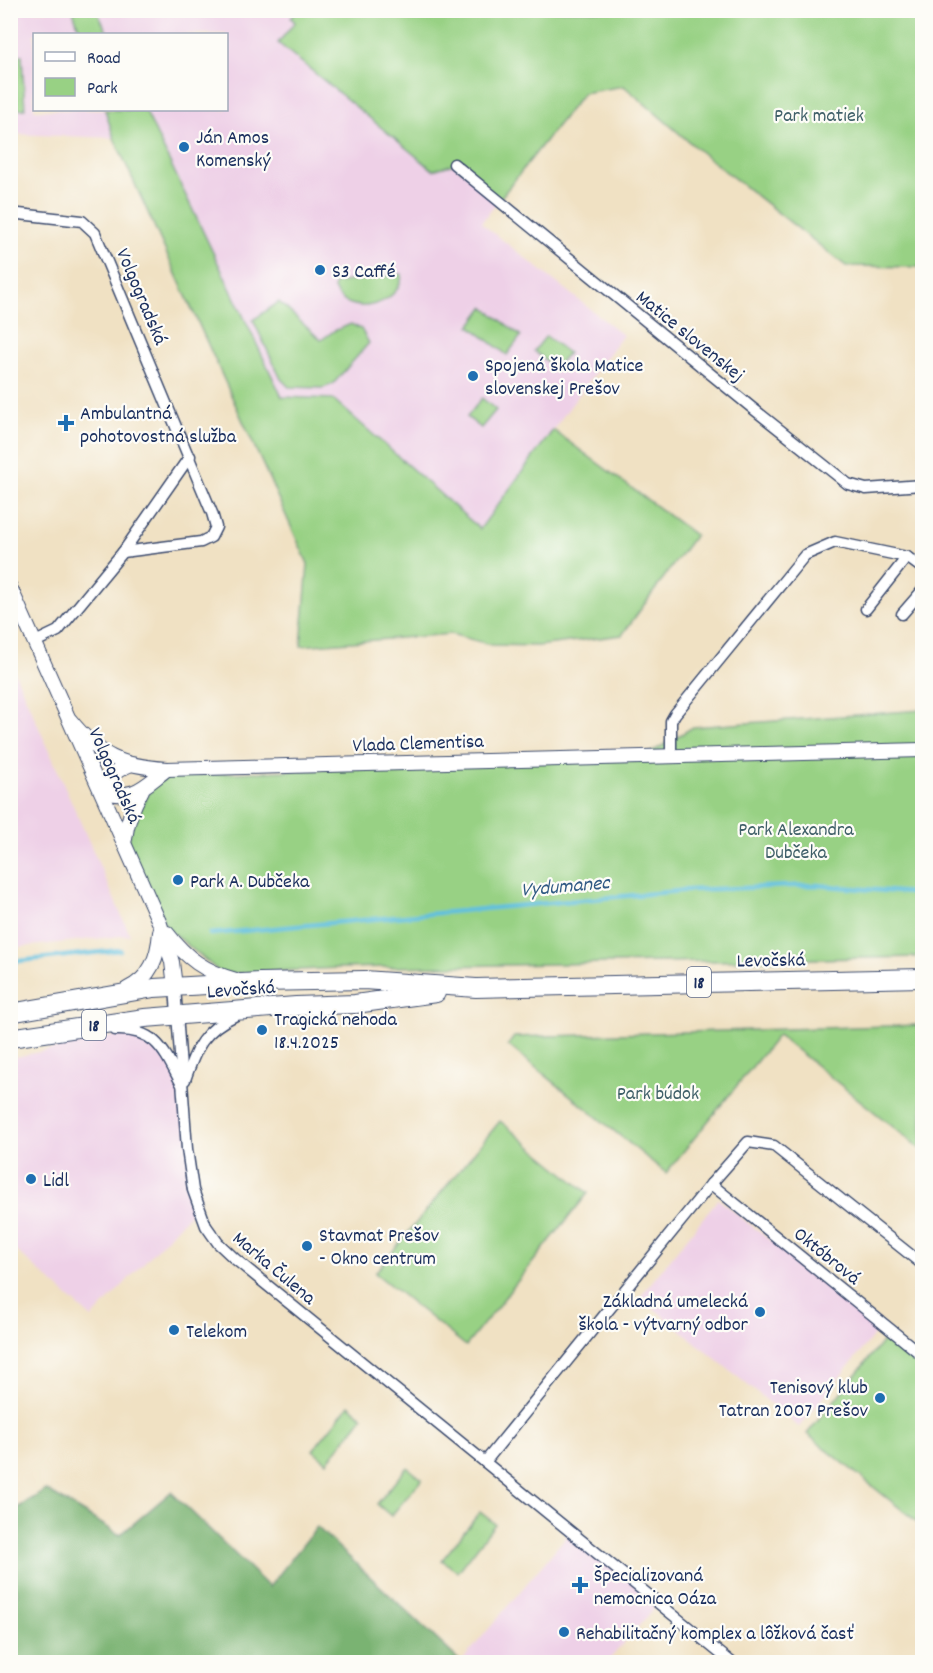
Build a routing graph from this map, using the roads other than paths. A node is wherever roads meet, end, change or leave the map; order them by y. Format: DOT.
graph roads {
  1 [pos="454,164"];
  2 [pos="10,213"];
  3 [pos="190,456"];
  4 [pos="922,485"];
  5 [pos="123,552"];
  6 [pos="907,557"];
  7 [pos="922,568"];
  8 [pos="10,587"];
  9 [pos="922,591"];
  10 [pos="866,609"];
  11 [pos="902,614"];
  12 [pos="35,642"];
  13 [pos="70,720"];
  14 [pos="922,750"];
  15 [pos="670,755"];
  16 [pos="129,765"];
  17 [pos="167,769"];
  18 [pos="142,790"];
  19 [pos="102,791"];
  20 [pos="125,841"];
  21 [pos="160,924"];
  22 [pos="922,978"];
  23 [pos="260,982"];
  24 [pos="176,987"];
  25 [pos="476,988"];
  26 [pos="117,994"];
  27 [pos="246,1010"];
  28 [pos="10,1013"];
  29 [pos="177,1015"];
  30 [pos="36,1033"];
  31 [pos="10,1038"];
  32 [pos="183,1086"];
  33 [pos="711,1184"];
  34 [pos="922,1264"];
  35 [pos="922,1355"];
  36 [pos="485,1462"];
  37 [pos="731,1662"];
  1 -- 4 [label="street, Matice slovenskej"];
  2 -- 3 [label="street, Volgogradská"];
  3 -- 5 [label="street"];
  3 -- 5 [label="street, Volgogradská"];
  5 -- 12 [label="street"];
  6 -- 7 [label="street"];
  6 -- 10 [label="street"];
  6 -- 15 [label="street"];
  8 -- 12 [label="street, Volgogradská"];
  9 -- 11 [label="street"];
  12 -- 13 [label="street, Volgogradská"];
  13 -- 16 [label="street, Vlada Clementisa"];
  13 -- 19 [label="street, Volgogradská"];
  14 -- 15 [label="street, Vlada Clementisa"];
  15 -- 17 [label="street, Vlada Clementisa"];
  16 -- 17 [label="street, Vlada Clementisa"];
  16 -- 19 [label="street"];
  17 -- 18 [label="street"];
  18 -- 19 [label="street"];
  18 -- 20 [label="street"];
  19 -- 20 [label="street, Volgogradská"];
  20 -- 21 [label="street, Volgogradská"];
  21 -- 23 [label="street, Volgogradská"];
  21 -- 24 [label="street, Volgogradská"];
  21 -- 26 [label="street, Volgogradská"];
  22 -- 25 [label="main road, Levočská / 18"];
  23 -- 24 [label="main road, Levočská / 18"];
  23 -- 25 [label="main road, Levočská / 18"];
  24 -- 26 [label="main road, Levočská / 18"];
  24 -- 29 [label="street, Marka Čulena"];
  25 -- 27 [label="main road, Levočská / 18"];
  26 -- 28 [label="main road, Levočská / 18"];
  27 -- 29 [label="main road, Levočská / 18"];
  27 -- 32 [label="street"];
  29 -- 30 [label="main road, Levočská / 18"];
  29 -- 32 [label="street, Marka Čulena"];
  30 -- 31 [label="main road, Levočská / 18"];
  30 -- 32 [label="street"];
  32 -- 36 [label="street, Marka Čulena"];
  33 -- 34 [label="street"];
  33 -- 35 [label="street, Októbrová"];
  33 -- 36 [label="street"];
  36 -- 37 [label="street, Marka Čulena"];
}
